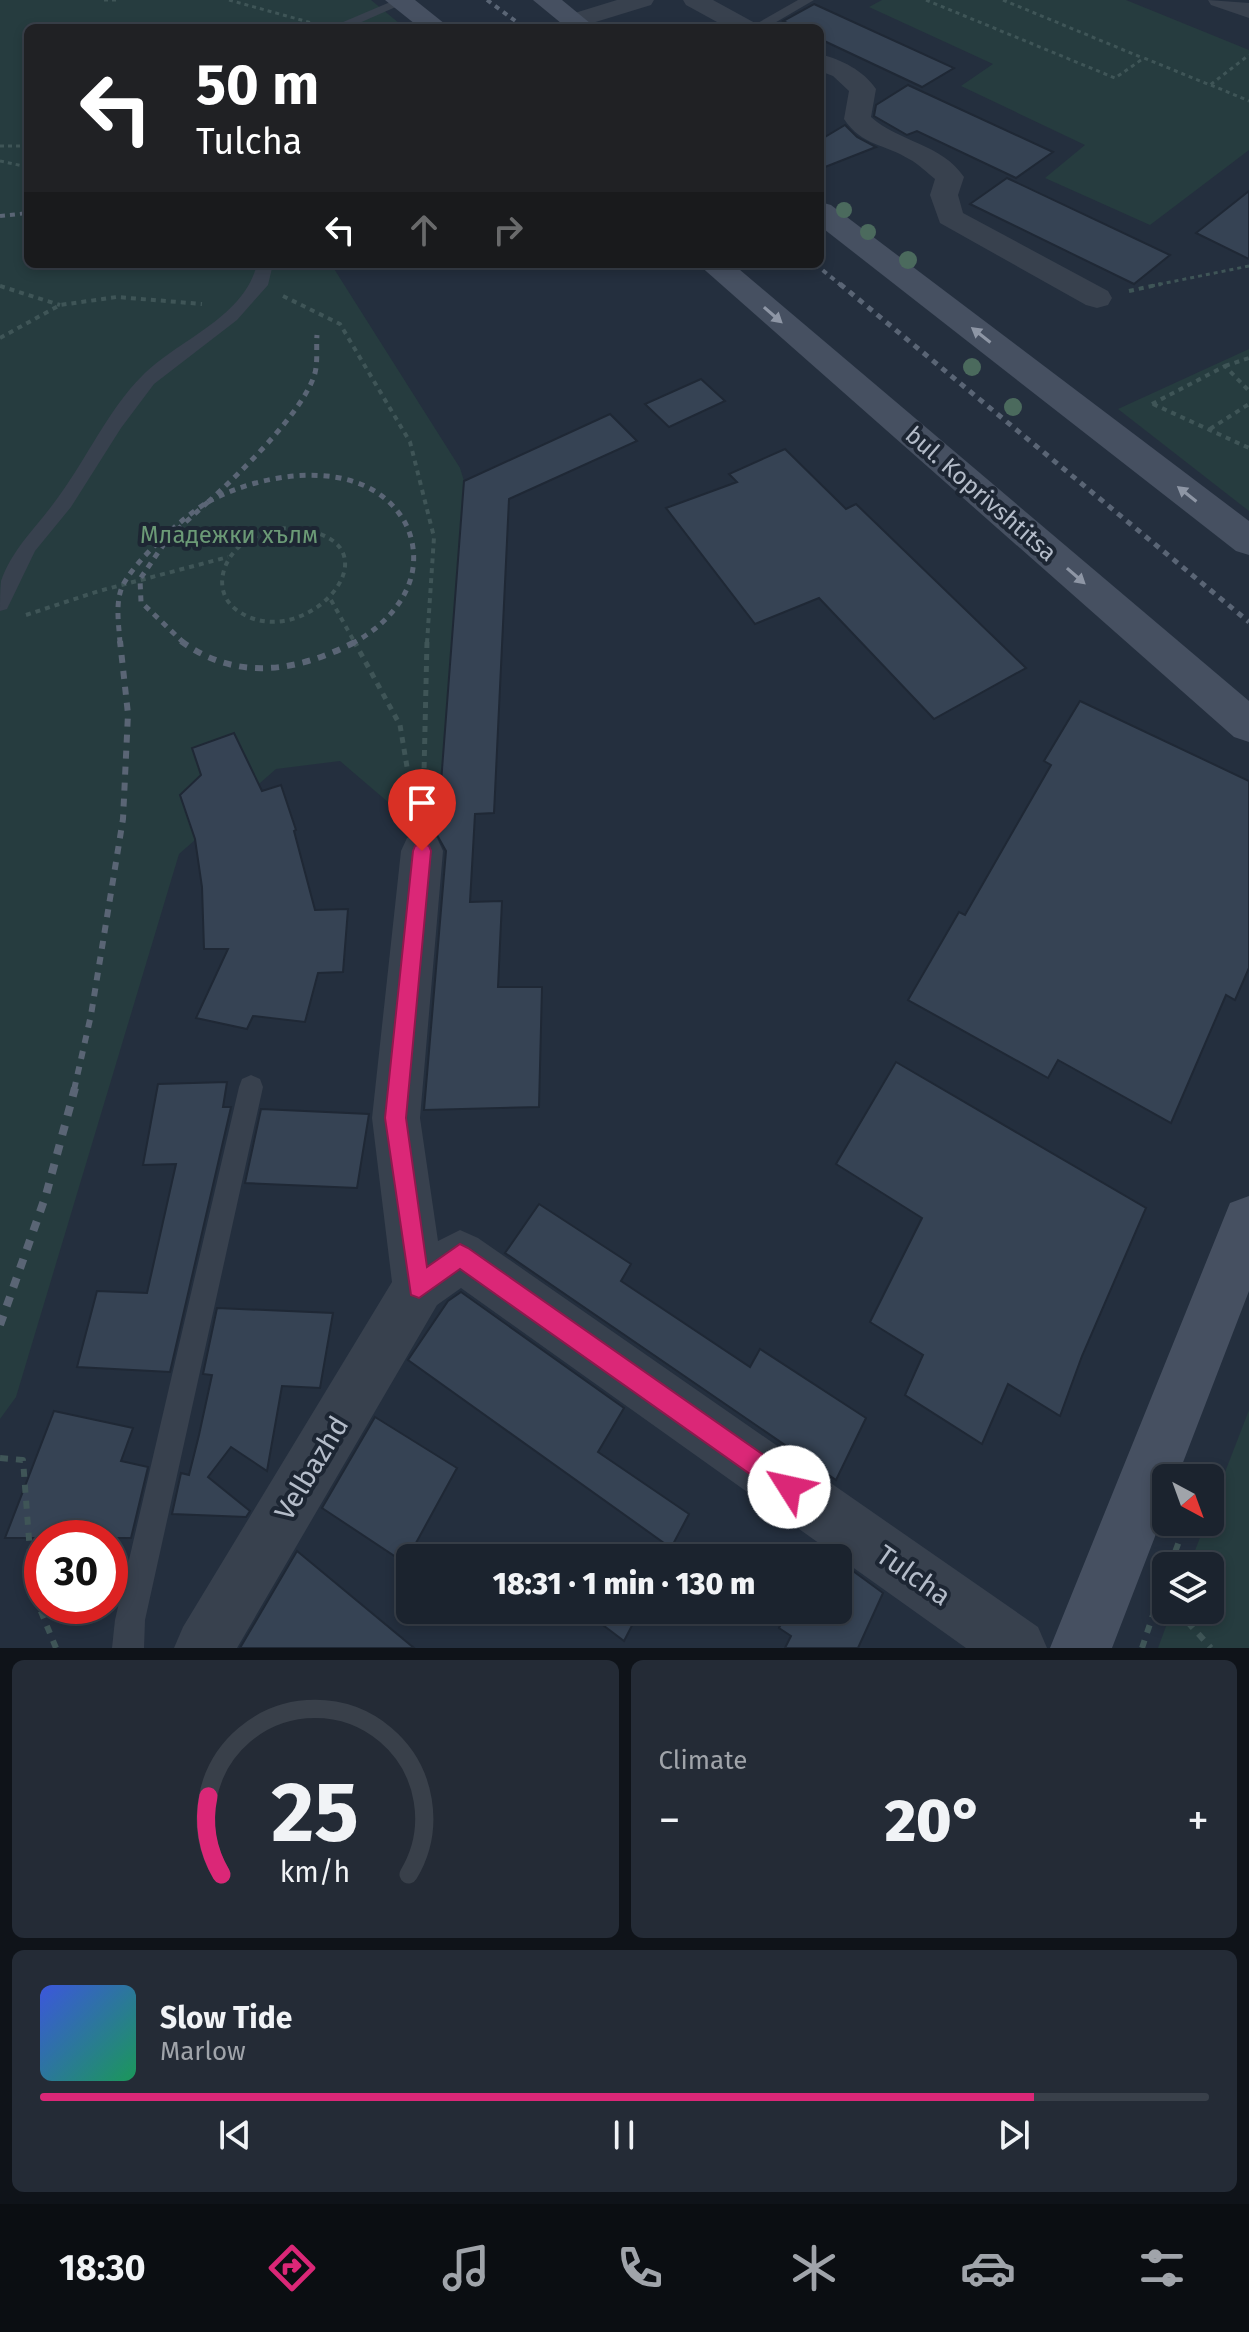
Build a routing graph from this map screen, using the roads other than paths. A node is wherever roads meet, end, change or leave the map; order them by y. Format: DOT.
graph roads {
  1 [pos="546,0"];
  2 [pos="642,0"];
  3 [pos="695,0"];
  4 [pos="808,0"];
  5 [pos="1220,0"];
  6 [pos="399,1"];
  7 [pos="1249,11"];
  8 [pos="345,24"];
  9 [pos="431,24"];
  10 [pos="578,24"];
  11 [pos="582,24"];
  12 [pos="739,24"];
  13 [pos="763,24"];
  14 [pos="824,64"];
  15 [pos="824,214"];
  16 [pos="264,268"];
  17 [pos="719,268"];
  18 [pos="1097,298"];
  19 [pos="1249,541"];
  20 [pos="0,604"];
  21 [pos="1249,725"];
  22 [pos="422,851"];
  23 [pos="251,1087"];
  24 [pos="1249,1222"];
  25 [pos="419,1287"];
  26 [pos="128,1648"];
  27 [pos="204,1648"];
  28 [pos="1017,1648"];
  29 [pos="1081,1648"];
  1 -- 10 [label="main road"];
  2 -- 11 [label="street"];
  3 -- 12 [label="street"];
  4 -- 13 [label="lane"];
  5 -- 7 [label="street"];
  6 -- 8 [label="lane"];
  6 -- 9 [label="main road"];
  14 -- 18 [label="street"];
  19 -- 15 [label="main road, one-way"];
  16 -- 20 [label="lane"];
  17 -- 21 [label="main road, bul. Koprivshtitsa, one-way"];
  22 -- 25 [label="street"];
  23 -- 26 [label="lane"];
  24 -- 29 [label="main road"];
  25 -- 27 [label="street, Velbazhd"];
  25 -- 28 [label="street, Tulcha"];
}
